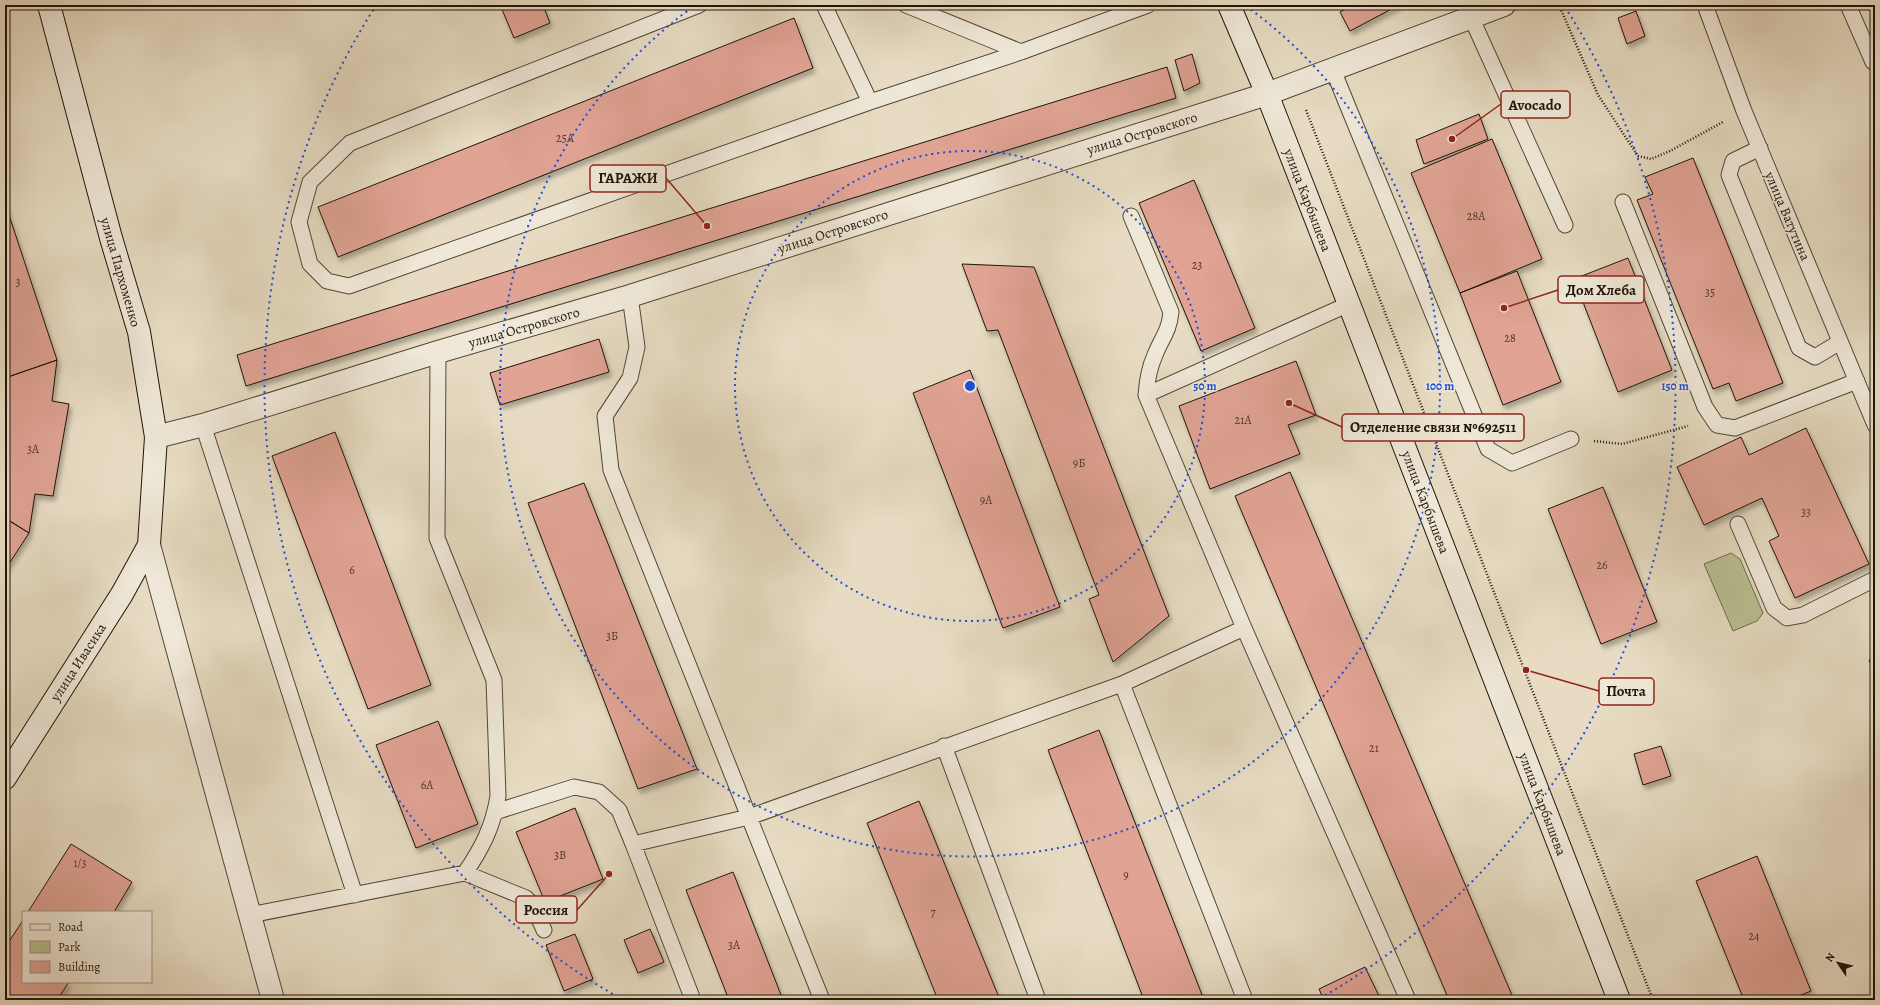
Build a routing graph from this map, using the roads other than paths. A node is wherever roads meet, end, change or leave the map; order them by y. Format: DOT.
graph roads {
  1 [pos="49,5"];
  2 [pos="699,5"];
  3 [pos="824,5"];
  4 [pos="906,5"];
  5 [pos="1148,5"];
  6 [pos="1229,5"];
  7 [pos="1504,5"];
  8 [pos="1705,5"];
  9 [pos="1848,5"];
  10 [pos="1471,18"];
  11 [pos="1021,52"];
  12 [pos="1873,62"];
  13 [pos="1333,70"];
  14 [pos="1267,94"];
  15 [pos="870,102"];
  16 [pos="1760,148"];
  17 [pos="1623,202"];
  18 [pos="1130,216"];
  19 [pos="1566,225"];
  20 [pos="630,296"];
  21 [pos="1349,304"];
  22 [pos="1840,342"];
  23 [pos="438,352"];
  24 [pos="1857,381"];
  25 [pos="1146,395"];
  26 [pos="203,425"];
  27 [pos="1875,426"];
  28 [pos="156,437"];
  29 [pos="1571,439"];
  30 [pos="1738,524"];
  31 [pos="149,545"];
  32 [pos="1875,579"];
  33 [pos="1244,628"];
  34 [pos="1122,684"];
  35 [pos="944,746"];
  36 [pos="5,778"];
  37 [pos="495,812"];
  38 [pos="749,817"];
  39 [pos="633,844"];
  40 [pos="465,873"];
  41 [pos="356,895"];
  42 [pos="250,915"];
  43 [pos="544,930"];
  44 [pos="273,1000"];
  45 [pos="693,1000"];
  46 [pos="822,1000"];
  47 [pos="1038,1000"];
  48 [pos="1245,1000"];
  49 [pos="1408,1000"];
  50 [pos="1619,1000"];
  1 -- 28 [label="street, улица Пархоменко"];
  2 -- 15 [label="lane"];
  3 -- 15 [label="lane"];
  4 -- 11 [label="lane"];
  5 -- 11 [label="lane"];
  6 -- 14 [label="street, улица Карбышева"];
  7 -- 10 [label="street, улица Островского"];
  8 -- 16 [label="lane, улица Ватутина"];
  9 -- 12 [label="lane"];
  10 -- 13 [label="street, улица Островского"];
  10 -- 19 [label="lane"];
  11 -- 15 [label="lane"];
  13 -- 14 [label="street, улица Островского"];
  13 -- 29 [label="lane"];
  14 -- 20 [label="street, улица Островского"];
  14 -- 21 [label="street, улица Карбышева"];
  16 -- 22 [label="lane, улица Ватутина"];
  16 -- 22 [label="lane"];
  17 -- 24 [label="lane"];
  18 -- 25 [label="lane"];
  20 -- 23 [label="street, улица Островского"];
  20 -- 38 [label="lane"];
  21 -- 25 [label="lane"];
  21 -- 50 [label="street, улица Карбышева"];
  22 -- 24 [label="lane, улица Ватутина"];
  23 -- 26 [label="street, улица Островского"];
  23 -- 37 [label="lane"];
  24 -- 27 [label="lane, улица Ватутина"];
  25 -- 33 [label="lane"];
  26 -- 28 [label="street, улица Островского"];
  26 -- 41 [label="lane"];
  28 -- 31 [label="street, улица Пархоменко"];
  30 -- 32 [label="lane"];
  31 -- 36 [label="street, улица Ивасика"];
  31 -- 42 [label="street"];
  33 -- 34 [label="lane"];
  33 -- 49 [label="lane"];
  34 -- 35 [label="lane"];
  34 -- 48 [label="lane"];
  35 -- 38 [label="lane"];
  35 -- 47 [label="lane"];
  37 -- 39 [label="lane"];
  37 -- 40 [label="lane"];
  38 -- 39 [label="lane"];
  38 -- 46 [label="lane"];
  39 -- 45 [label="lane"];
  40 -- 41 [label="lane"];
  40 -- 43 [label="lane"];
  41 -- 42 [label="lane"];
  42 -- 44 [label="street"];
}
